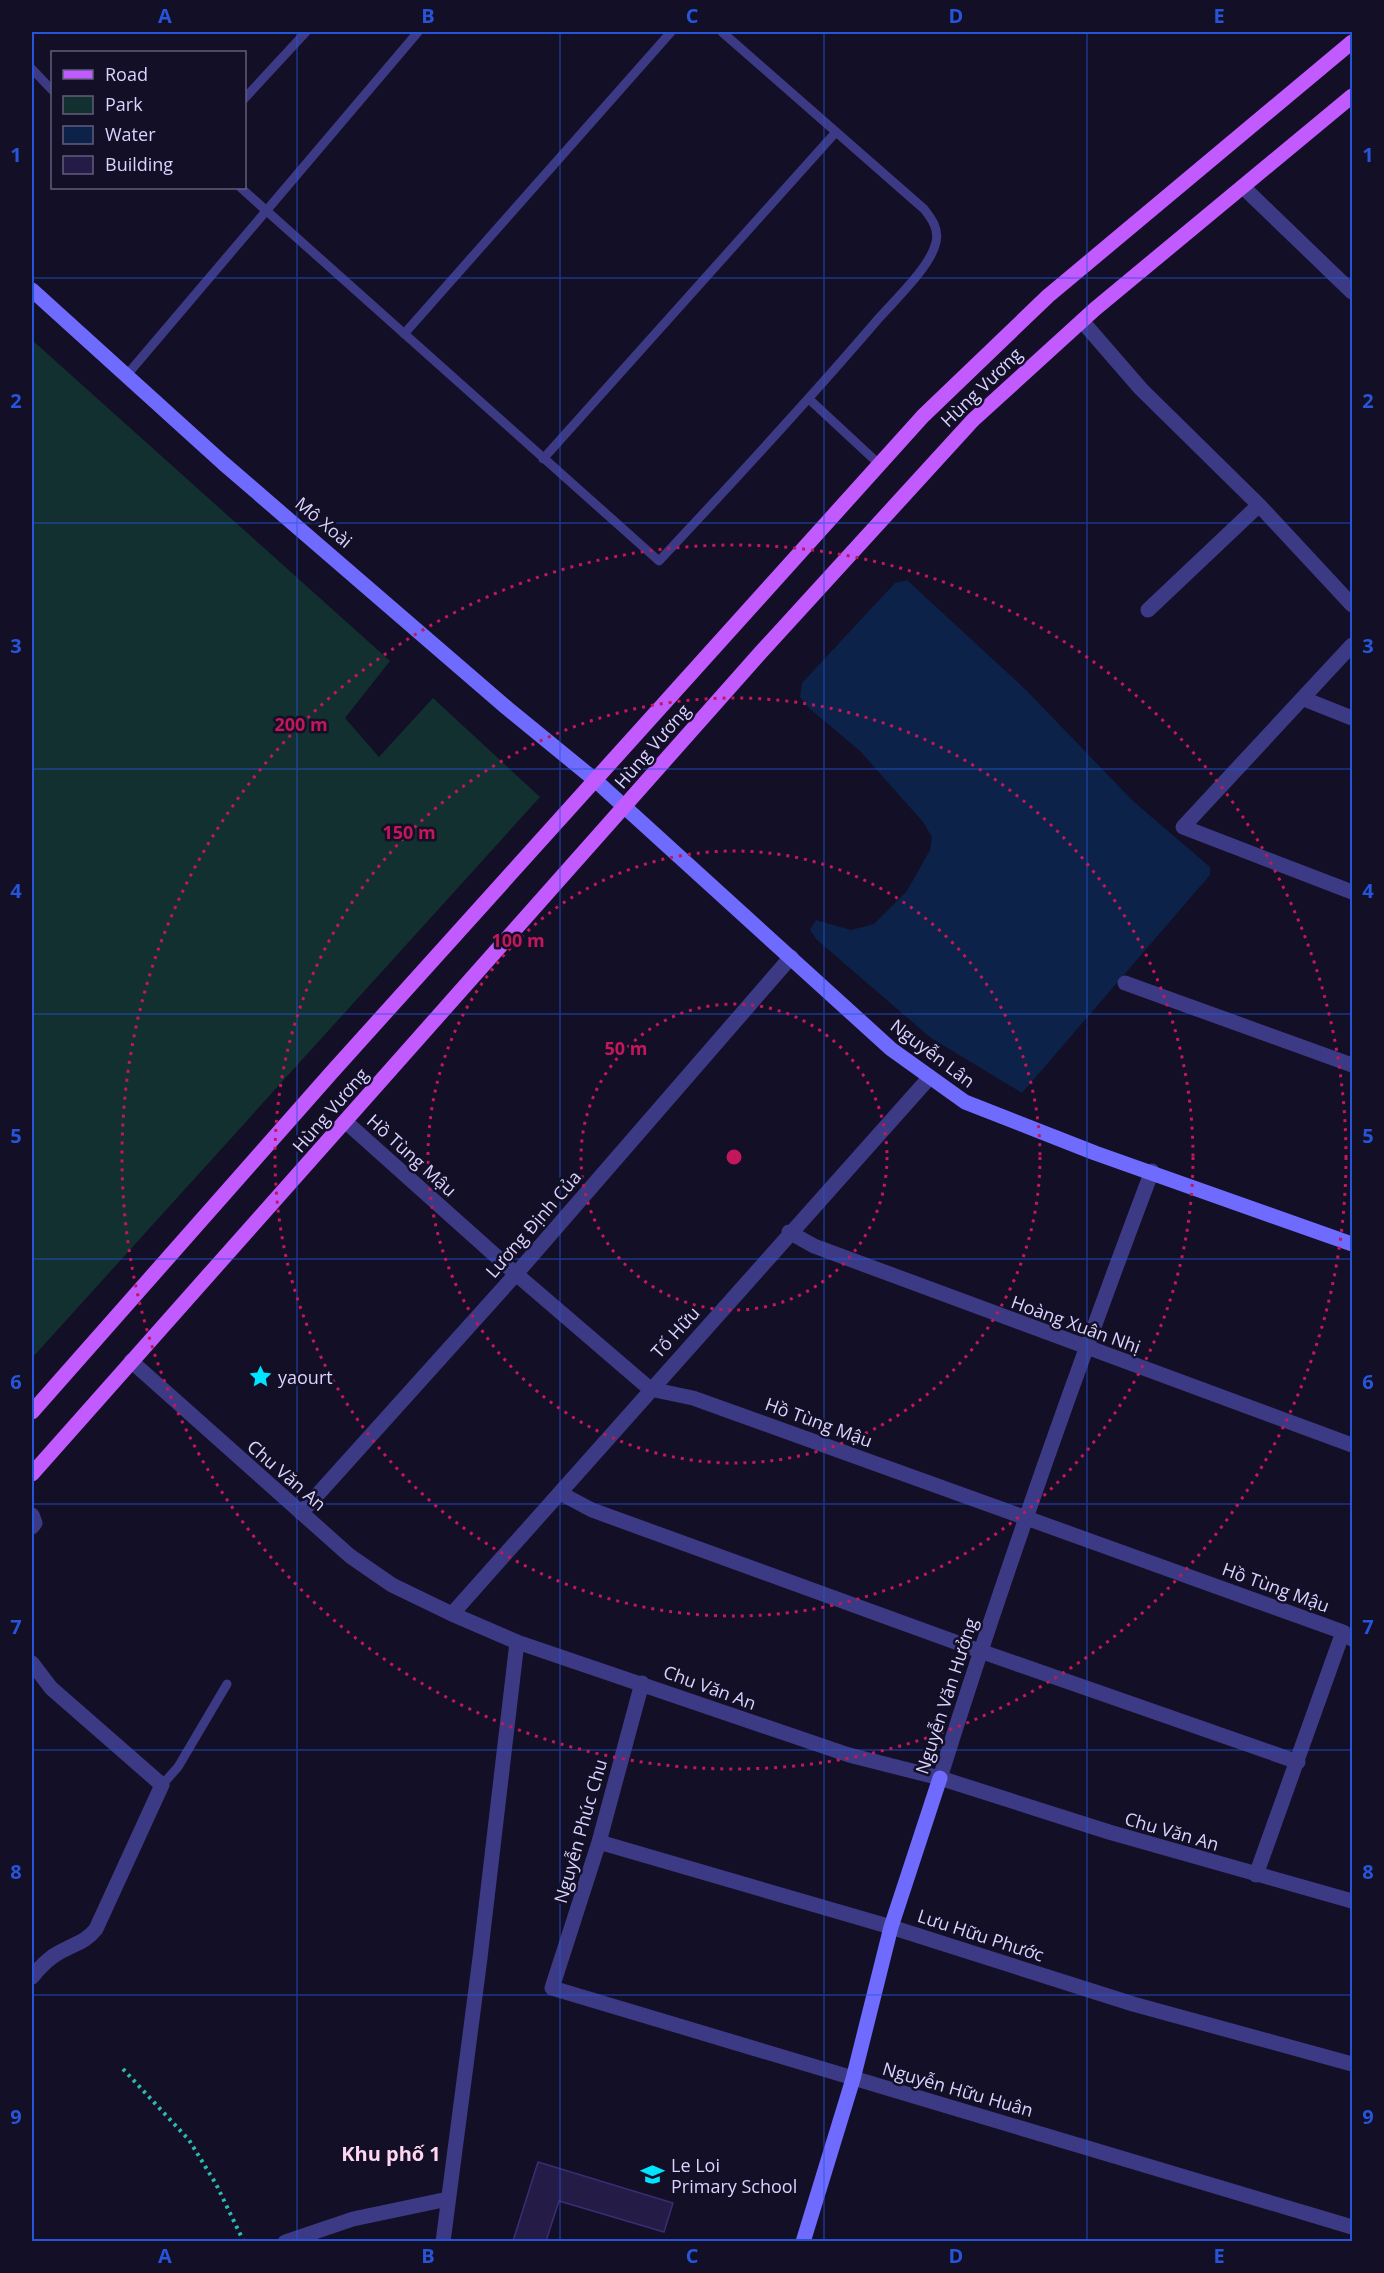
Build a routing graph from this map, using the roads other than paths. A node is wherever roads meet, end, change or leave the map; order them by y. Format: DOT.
graph roads {
  1 [pos="306,32"];
  2 [pos="418,32"];
  3 [pos="671,32"];
  4 [pos="722,32"];
  5 [pos="1353,42"];
  6 [pos="32,69"];
  7 [pos="51,89"];
  8 [pos="1353,96"];
  9 [pos="246,97"];
  10 [pos="836,132"];
  11 [pos="1243,187"];
  12 [pos="242,189"];
  13 [pos="266,209"];
  14 [pos="32,290"];
  15 [pos="1353,291"];
  16 [pos="1082,321"];
  17 [pos="404,334"];
  18 [pos="126,376"];
  19 [pos="810,400"];
  20 [pos="543,459"];
  21 [pos="879,464"];
  22 [pos="1259,505"];
  23 [pos="1353,605"];
  24 [pos="1148,610"];
  25 [pos="1353,645"];
  26 [pos="1304,699"];
  27 [pos="1353,718"];
  28 [pos="596,780"];
  29 [pos="625,806"];
  30 [pos="1353,892"];
  31 [pos="791,957"];
  32 [pos="1125,983"];
  33 [pos="1353,1065"];
  34 [pos="930,1077"];
  35 [pos="346,1122"];
  36 [pos="1152,1171"];
  37 [pos="789,1232"];
  38 [pos="1353,1244"];
  39 [pos="516,1274"];
  40 [pos="1085,1348"];
  41 [pos="131,1361"];
  42 [pos="650,1389"];
  43 [pos="32,1412"];
  44 [pos="1353,1445"];
  45 [pos="32,1474"];
  46 [pos="560,1493"];
  47 [pos="301,1513"];
  48 [pos="32,1515"];
  49 [pos="1027,1517"];
  50 [pos="32,1527"];
  51 [pos="452,1614"];
  52 [pos="1348,1636"];
  53 [pos="517,1642"];
  54 [pos="980,1652"];
  55 [pos="32,1663"];
  56 [pos="642,1683"];
  57 [pos="227,1684"];
  58 [pos="1298,1762"];
  59 [pos="940,1778"];
  60 [pos="162,1785"];
  61 [pos="599,1842"];
  62 [pos="1256,1875"];
  63 [pos="1353,1901"];
  64 [pos="891,1927"];
  65 [pos="32,1977"];
  66 [pos="552,1988"];
  67 [pos="1353,2064"];
  68 [pos="853,2079"];
  69 [pos="448,2199"];
  70 [pos="1353,2227"];
  71 [pos="285,2241"];
  72 [pos="443,2241"];
  73 [pos="803,2241"];
  1 -- 9 [label="lane"];
  2 -- 13 [label="lane"];
  3 -- 17 [label="lane"];
  4 -- 10 [label="lane"];
  5 -- 21 [label="main road, Hùng Vương"];
  6 -- 7 [label="lane"];
  8 -- 11 [label="main road, Hùng Vương"];
  10 -- 19 [label="lane"];
  10 -- 20 [label="lane"];
  11 -- 15 [label="street"];
  11 -- 16 [label="main road, Hùng Vương"];
  12 -- 13 [label="lane"];
  13 -- 17 [label="lane"];
  13 -- 18 [label="lane"];
  14 -- 18 [label="street, Mô Xoài"];
  16 -- 22 [label="street"];
  16 -- 29 [label="main road, Hùng Vương"];
  17 -- 20 [label="lane"];
  18 -- 28 [label="street, Mô Xoài"];
  19 -- 20 [label="lane"];
  19 -- 21 [label="lane"];
  21 -- 28 [label="main road, Hùng Vương"];
  22 -- 23 [label="street"];
  22 -- 24 [label="street"];
  25 -- 26 [label="street"];
  26 -- 27 [label="street"];
  26 -- 30 [label="street"];
  28 -- 29 [label="street, Mô Xoài"];
  28 -- 43 [label="main road, Hùng Vương"];
  29 -- 31 [label="street, Nguyễn Lân"];
  29 -- 35 [label="main road, Hùng Vương"];
  31 -- 34 [label="street, Nguyễn Lân"];
  31 -- 39 [label="street, Lương Định Của"];
  32 -- 33 [label="street"];
  34 -- 36 [label="street, Nguyễn Lân"];
  34 -- 37 [label="street, Tố Hữu"];
  35 -- 39 [label="street, Hồ Tùng Mậu"];
  35 -- 41 [label="main road, Hùng Vương"];
  36 -- 38 [label="street, Nguyễn Lân"];
  36 -- 40 [label="street, Nguyễn Văn Hưởng"];
  37 -- 40 [label="street, Hoàng Xuân Nhị"];
  37 -- 42 [label="street, Tố Hữu"];
  39 -- 42 [label="street, Hồ Tùng Mậu"];
  39 -- 47 [label="street, Lương Định Của"];
  40 -- 44 [label="street, Hoàng Xuân Nhị"];
  40 -- 49 [label="street, Nguyễn Văn Hưởng"];
  41 -- 45 [label="main road, Hùng Vương"];
  41 -- 47 [label="street, Chu Văn An"];
  42 -- 46 [label="street, Tố Hữu"];
  42 -- 49 [label="street, Hồ Tùng Mậu"];
  46 -- 51 [label="street, Tố Hữu"];
  46 -- 54 [label="street"];
  47 -- 51 [label="street, Chu Văn An"];
  48 -- 50 [label="street"];
  49 -- 52 [label="street, Hồ Tùng Mậu"];
  49 -- 54 [label="street, Nguyễn Văn Hưởng"];
  51 -- 53 [label="street, Chu Văn An"];
  52 -- 58 [label="street"];
  53 -- 56 [label="street, Chu Văn An"];
  53 -- 69 [label="street"];
  54 -- 58 [label="street"];
  54 -- 59 [label="street, Nguyễn Văn Hưởng"];
  55 -- 60 [label="street"];
  56 -- 59 [label="street, Chu Văn An"];
  56 -- 61 [label="street, Nguyễn Phúc Chu"];
  57 -- 60 [label="lane"];
  58 -- 62 [label="street"];
  59 -- 62 [label="street, Chu Văn An"];
  59 -- 64 [label="street, Nguyễn Văn Hưởng"];
  60 -- 65 [label="street"];
  61 -- 64 [label="street, Lưu Hữu Phước"];
  61 -- 66 [label="street, Nguyễn Phúc Chu"];
  62 -- 63 [label="street, Chu Văn An"];
  64 -- 67 [label="street, Lưu Hữu Phước"];
  64 -- 68 [label="street, Nguyễn Văn Hưởng"];
  66 -- 68 [label="street, Nguyễn Hữu Huân"];
  68 -- 70 [label="street, Nguyễn Hữu Huân"];
  68 -- 73 [label="street, Nguyễn Văn Hưởng"];
  69 -- 71 [label="street"];
  69 -- 72 [label="street"];
}
